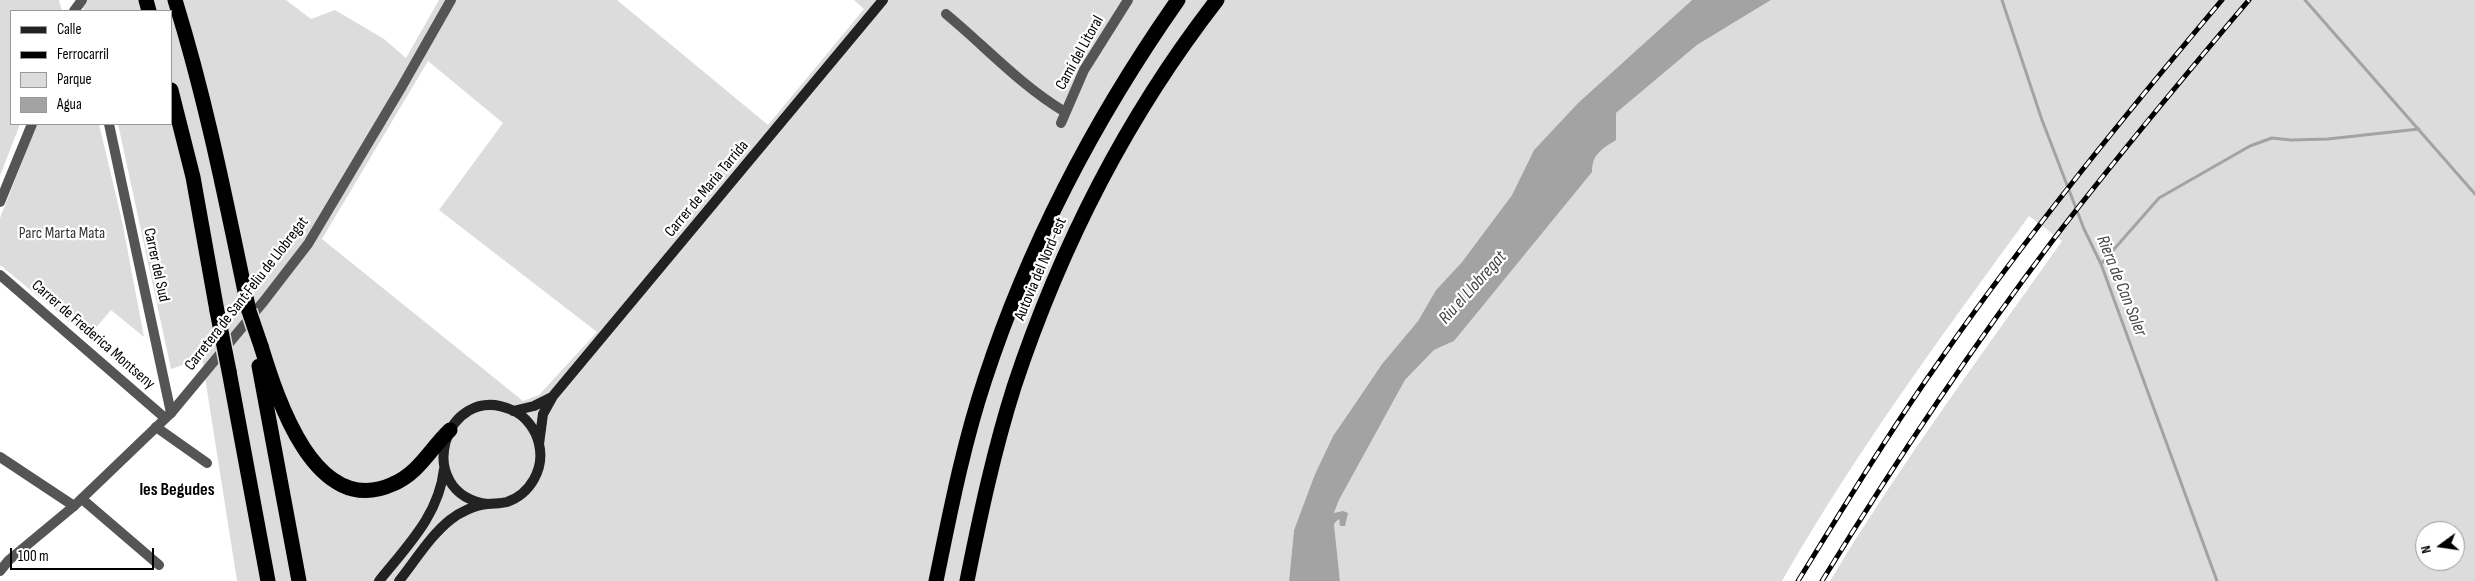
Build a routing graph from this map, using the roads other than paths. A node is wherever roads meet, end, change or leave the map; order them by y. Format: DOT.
graph roads {
  1 [pos="82,0"];
  2 [pos="175,0"];
  3 [pos="451,0"];
  4 [pos="883,0"];
  5 [pos="1128,0"];
  6 [pos="1178,0"];
  7 [pos="1217,0"];
  8 [pos="74,8"];
  9 [pos="946,14"];
  10 [pos="172,94"];
  11 [pos="1065,112"];
  12 [pos="1061,123"];
  13 [pos="32,125"];
  14 [pos="109,125"];
  15 [pos="0,202"];
  16 [pos="0,275"];
  17 [pos="258,346"];
  18 [pos="553,396"];
  19 [pos="513,411"];
  20 [pos="168,416"];
  21 [pos="156,427"];
  22 [pos="450,430"];
  23 [pos="539,444"];
  24 [pos="0,457"];
  25 [pos="207,463"];
  26 [pos="445,468"];
  27 [pos="78,503"];
  28 [pos="488,504"];
  29 [pos="5,562"];
  30 [pos="159,565"];
  31 [pos="0,572"];
  32 [pos="268,581"];
  33 [pos="299,581"];
  34 [pos="379,581"];
  35 [pos="398,581"];
  36 [pos="936,581"];
  37 [pos="967,581"];
  1 -- 8 [label="street"];
  2 -- 17 [label="highway, bridge"];
  3 -- 20 [label="street, Carretera de Sant Feliu de Llobregat"];
  4 -- 18 [label="main road, Carrer de Maria Tarrida"];
  5 -- 11 [label="street, Camí del Litoral"];
  6 -- 36 [label="highway, Autovia del Nord-est"];
  7 -- 37 [label="highway, Autovia del Nord-est"];
  9 -- 11 [label="street"];
  10 -- 32 [label="highway, bridge"];
  11 -- 12 [label="street, Camí del Litoral"];
  13 -- 15 [label="street"];
  14 -- 20 [label="street, Carrer del Sud"];
  16 -- 20 [label="street, Carrer de Frederica Montseny"];
  17 -- 22 [label="highway"];
  17 -- 33 [label="highway"];
  18 -- 19 [label="main road"];
  18 -- 23 [label="main road"];
  19 -- 22 [label="main road"];
  19 -- 23 [label="main road"];
  20 -- 21 [label="street, Carretera de Sant Feliu de Llobregat"];
  21 -- 25 [label="street"];
  21 -- 27 [label="street, Carretera de Sant Feliu de Llobregat"];
  22 -- 26 [label="main road"];
  23 -- 28 [label="main road"];
  24 -- 27 [label="street"];
  26 -- 28 [label="main road"];
  26 -- 34 [label="main road"];
  27 -- 29 [label="street, Carretera de Sant Feliu de Llobregat"];
  27 -- 30 [label="street"];
  28 -- 35 [label="main road"];
  29 -- 31 [label="street, Carretera de Sant Feliu de Llobregat"];
}
